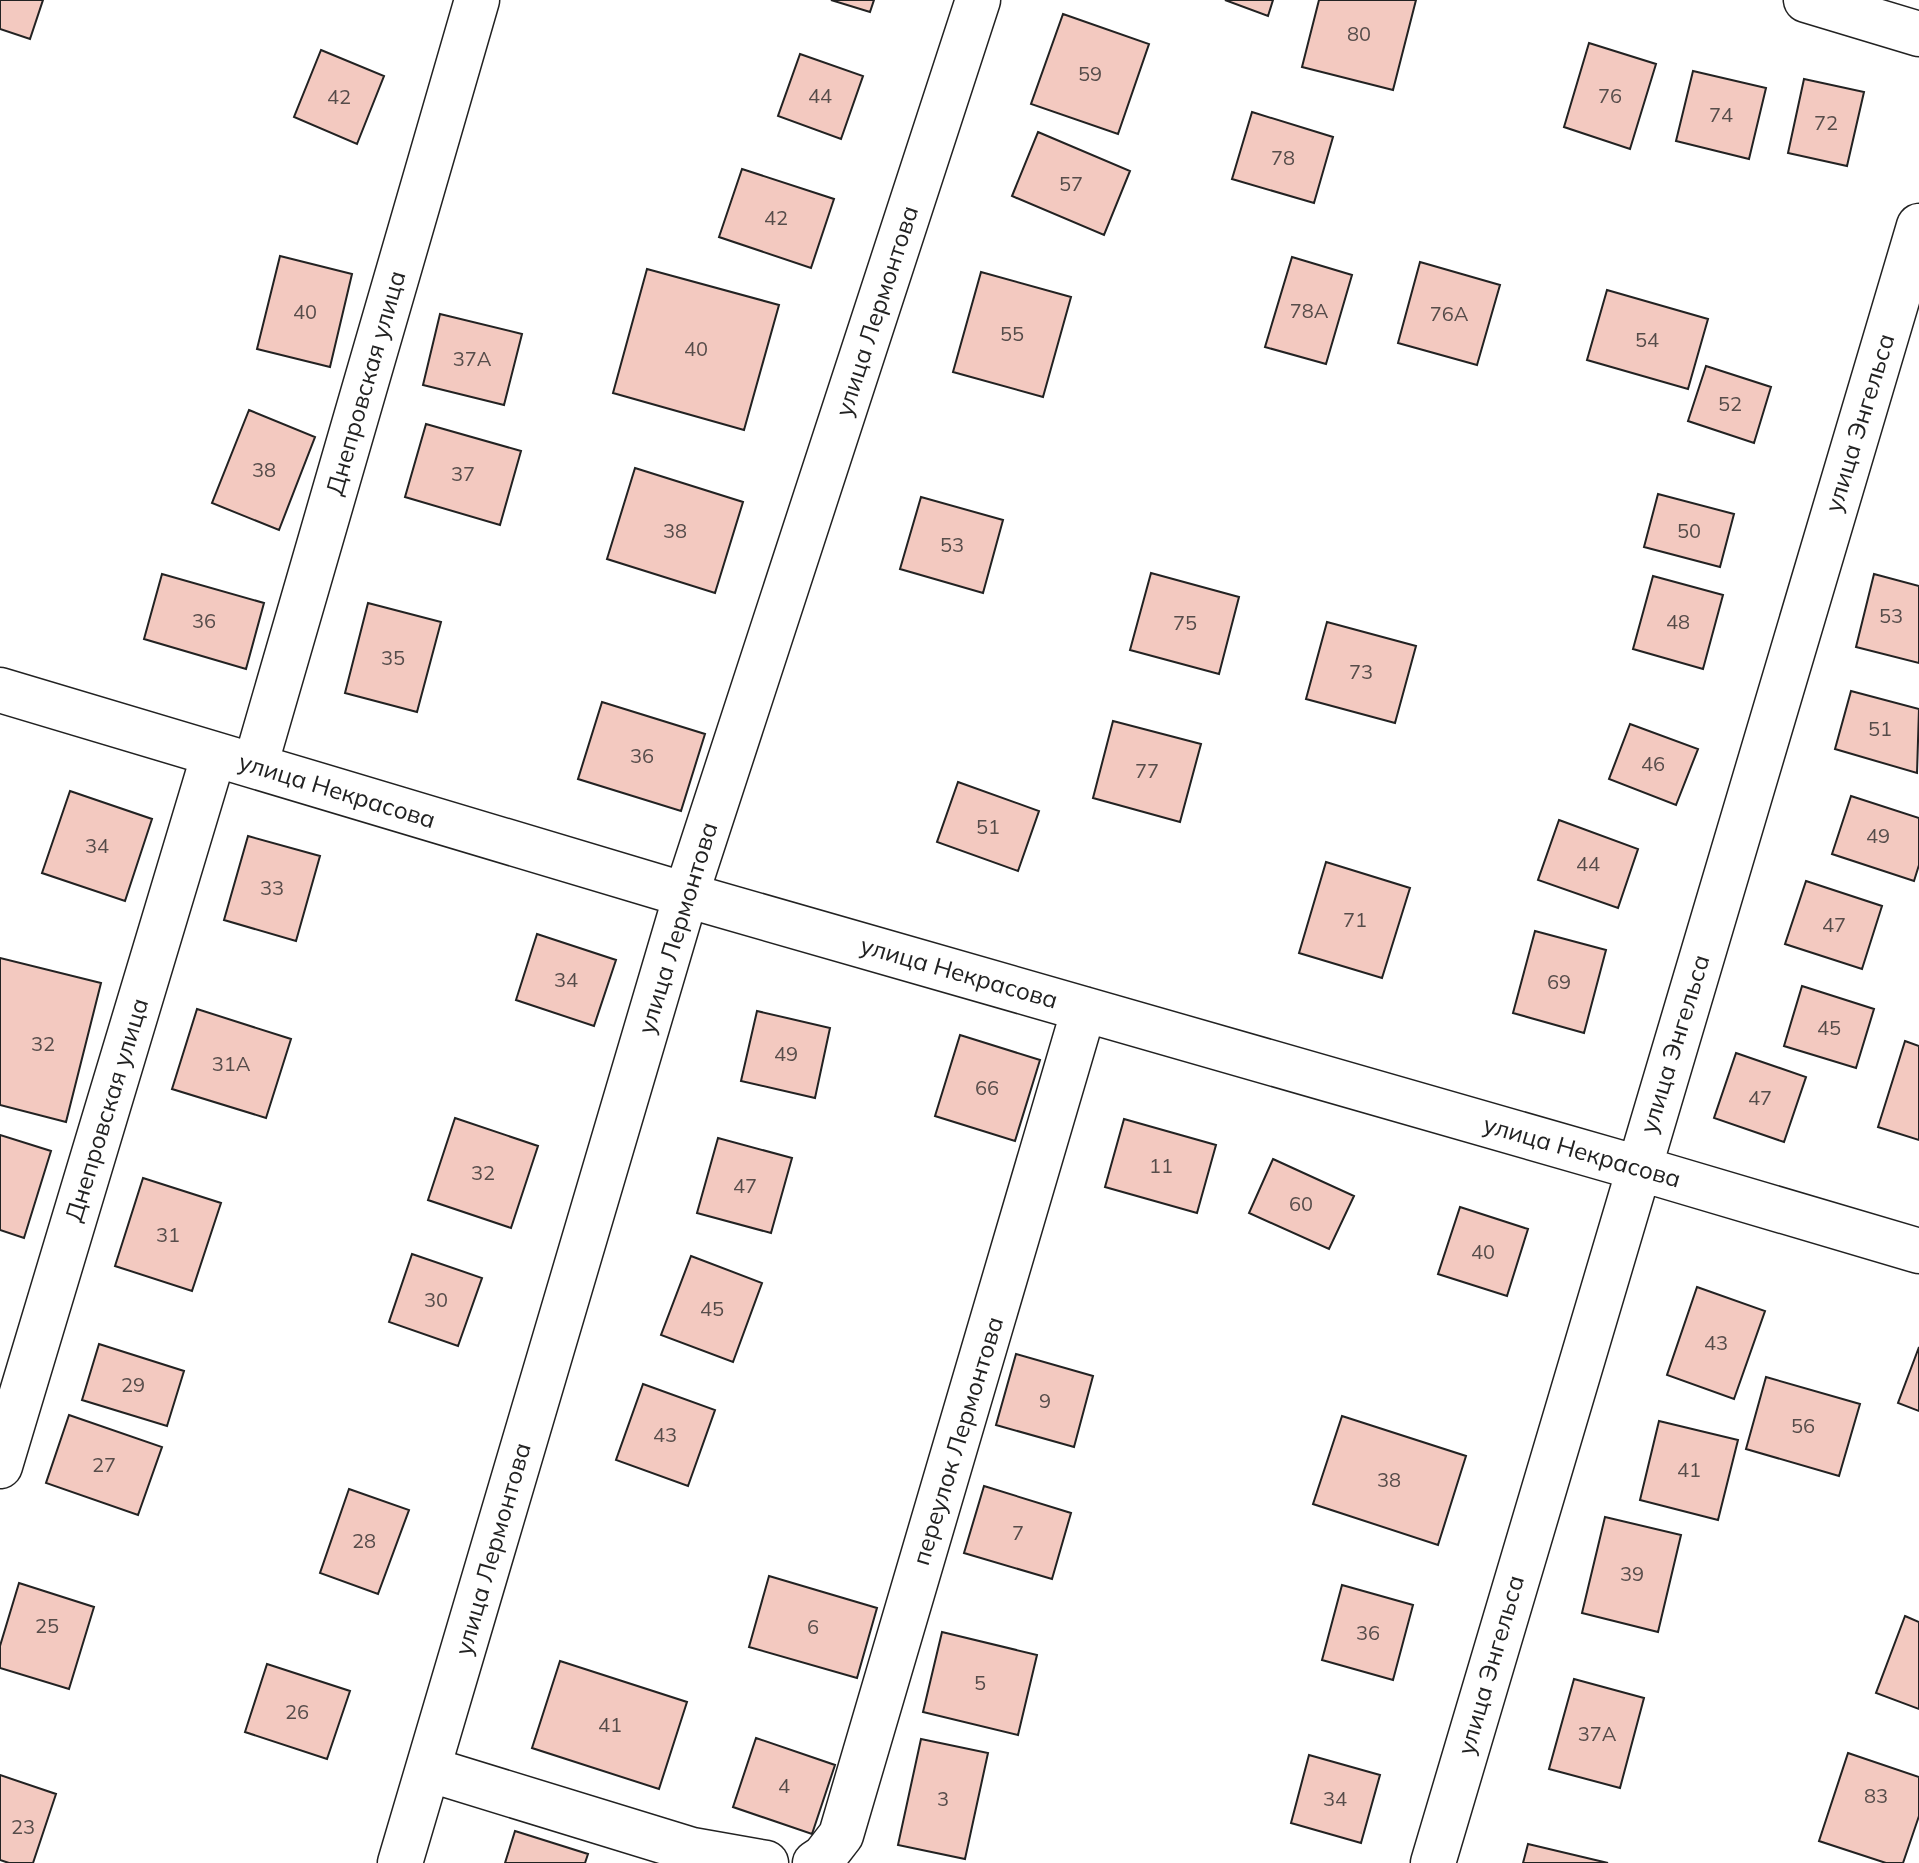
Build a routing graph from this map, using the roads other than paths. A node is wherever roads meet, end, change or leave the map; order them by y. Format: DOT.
graph roads {
  1 [pos="477,0"];
  2 [pos="978,0"];
  3 [pos="1806,0"];
  4 [pos="1919,34"];
  5 [pos="1919,226"];
  6 [pos="0,690"];
  7 [pos="234,760"];
  8 [pos="686,895"];
  9 [pos="1084,1009"];
  10 [pos="1638,1168"];
  11 [pos="1919,1251"];
  12 [pos="0,1466"];
  13 [pos="428,1769"];
  14 [pos="400,1863"];
  15 [pos="766,1863"];
  16 [pos="815,1863"];
  17 [pos="1433,1863"];
  1 -- 7 [label="street, Днепровская улица"];
  2 -- 8 [label="street, улица Лермонтова"];
  3 -- 4 [label="street"];
  5 -- 10 [label="street, улица Энгельса"];
  6 -- 7 [label="street, улица Некрасова"];
  7 -- 8 [label="street, улица Некрасова"];
  7 -- 12 [label="street, Днепровская улица"];
  8 -- 9 [label="street, улица Некрасова"];
  8 -- 13 [label="street, улица Лермонтова"];
  9 -- 10 [label="street, улица Некрасова"];
  9 -- 16 [label="street, переулок Лермонтова"];
  10 -- 11 [label="street, улица Некрасова"];
  10 -- 17 [label="street, улица Энгельса"];
  13 -- 14 [label="street, улица Лермонтова"];
  13 -- 15 [label="street"];
}
